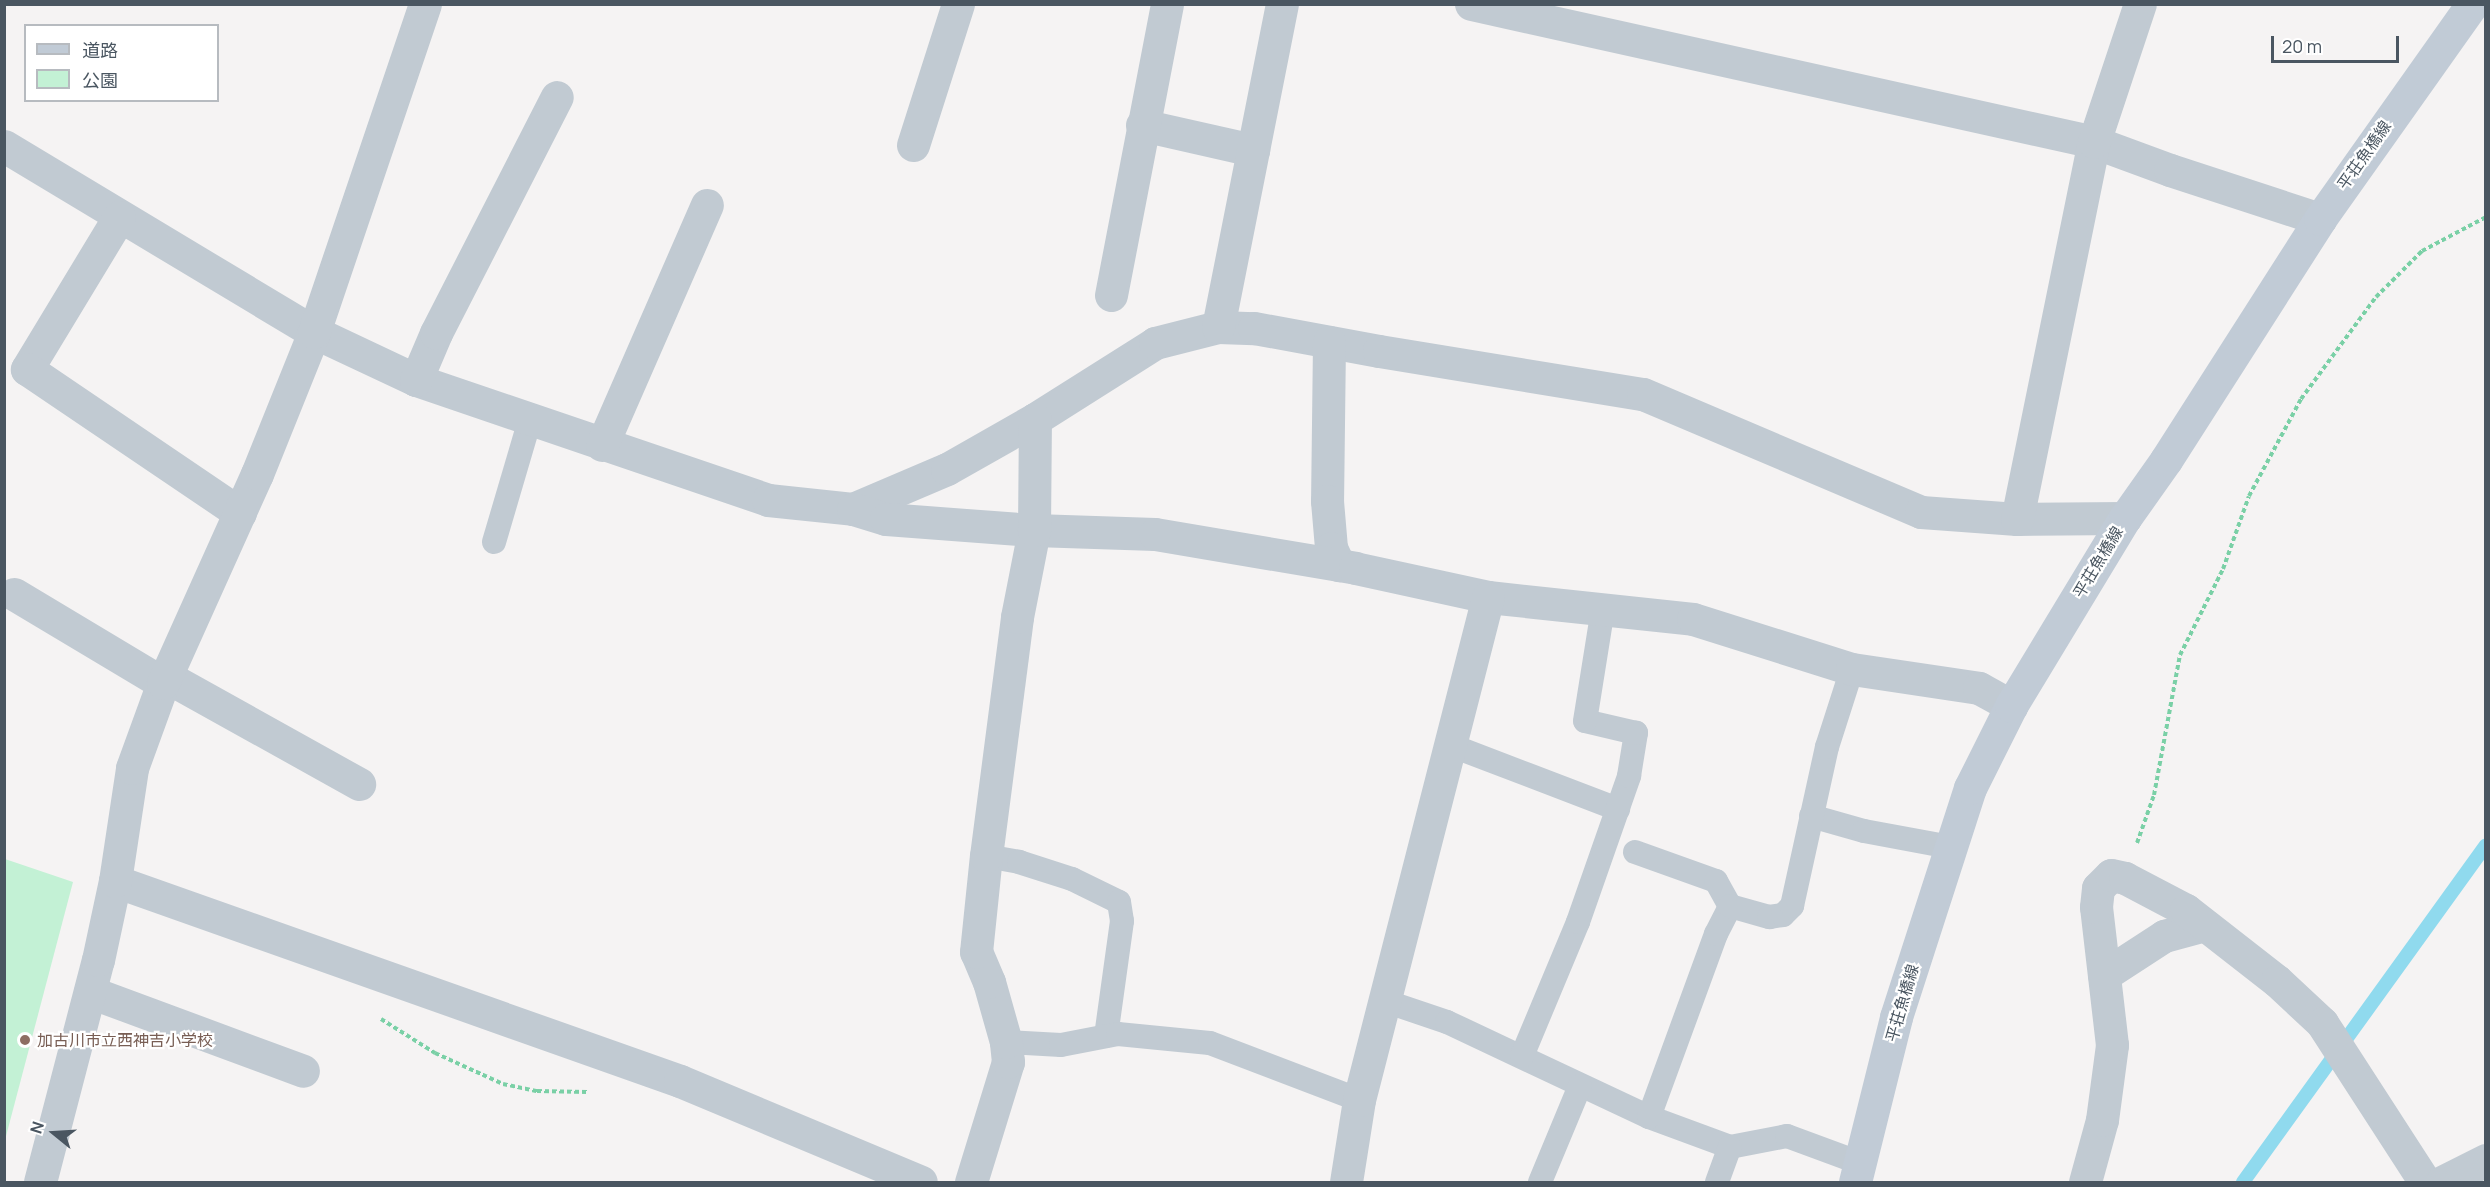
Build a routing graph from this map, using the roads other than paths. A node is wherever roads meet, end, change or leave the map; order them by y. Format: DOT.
graph roads {
  1 [pos="426,4"];
  2 [pos="958,4"];
  3 [pos="1167,4"];
  4 [pos="1282,4"];
  5 [pos="1471,4"];
  6 [pos="2140,4"];
  7 [pos="2472,4"];
  8 [pos="557,97"];
  9 [pos="1142,125"];
  10 [pos="2094,142"];
  11 [pos="913,145"];
  12 [pos="4,146"];
  13 [pos="1253,150"];
  14 [pos="707,205"];
  15 [pos="119,217"];
  16 [pos="2320,219"];
  17 [pos="1111,294"];
  18 [pos="1218,327"];
  19 [pos="314,332"];
  20 [pos="1329,342"];
  21 [pos="416,380"];
  22 [pos="1035,419"];
  23 [pos="530,420"];
  24 [pos="602,445"];
  25 [pos="853,509"];
  26 [pos="240,513"];
  27 [pos="2125,518"];
  28 [pos="2017,519"];
  29 [pos="1034,530"];
  30 [pos="494,542"];
  31 [pos="1340,576"];
  32 [pos="14,594"];
  33 [pos="1488,597"];
  34 [pos="1603,609"];
  35 [pos="1852,669"];
  36 [pos="165,680"];
  37 [pos="2011,706"];
  38 [pos="1450,745"];
  39 [pos="359,784"];
  40 [pos="1618,809"];
  41 [pos="1811,816"];
  42 [pos="1950,847"];
  43 [pos="1635,852"];
  44 [pos="986,856"];
  45 [pos="115,881"];
  46 [pos="1730,906"];
  47 [pos="2205,925"];
  48 [pos="2104,975"];
  49 [pos="90,992"];
  50 [pos="1384,1001"];
  51 [pos="1106,1036"];
  52 [pos="1006,1042"];
  53 [pos="1522,1056"];
  54 [pos="303,1071"];
  55 [pos="1580,1086"];
  56 [pos="1359,1100"];
  57 [pos="1649,1117"];
  58 [pos="1730,1148"];
  59 [pos="2486,1160"];
  60 [pos="1857,1173"];
  61 [pos="40,1182"];
  62 [pos="921,1182"];
  63 [pos="971,1182"];
  64 [pos="1346,1182"];
  65 [pos="1539,1182"];
  66 [pos="1717,1182"];
  67 [pos="2085,1182"];
  68 [pos="2425,1182"];
  69 [pos="2442,1182"];
  1 -- 19 [label="street"];
  2 -- 11 [label="street"];
  3 -- 9 [label="street"];
  4 -- 13 [label="street"];
  5 -- 10 [label="street"];
  6 -- 10 [label="street"];
  7 -- 16 [label="main road, 平荘魚橋線"];
  8 -- 21 [label="street"];
  9 -- 13 [label="street"];
  9 -- 17 [label="street"];
  10 -- 16 [label="street"];
  10 -- 28 [label="street"];
  12 -- 15 [label="street"];
  13 -- 18 [label="street"];
  14 -- 24 [label="street"];
  15 -- 19 [label="street"];
  15 -- 26 [label="street"];
  16 -- 27 [label="main road, 平荘魚橋線"];
  18 -- 20 [label="street"];
  18 -- 22 [label="street"];
  19 -- 21 [label="street"];
  19 -- 26 [label="street"];
  20 -- 28 [label="street"];
  20 -- 31 [label="street"];
  21 -- 23 [label="street"];
  22 -- 25 [label="street"];
  22 -- 29 [label="street"];
  23 -- 24 [label="street"];
  23 -- 30 [label="lane"];
  24 -- 25 [label="street"];
  25 -- 29 [label="street"];
  26 -- 36 [label="street"];
  27 -- 28 [label="street"];
  27 -- 37 [label="main road, 平荘魚橋線"];
  29 -- 31 [label="street"];
  29 -- 44 [label="street"];
  31 -- 33 [label="street"];
  32 -- 36 [label="street"];
  33 -- 34 [label="street"];
  33 -- 38 [label="street"];
  34 -- 35 [label="street"];
  34 -- 40 [label="lane"];
  35 -- 37 [label="street"];
  35 -- 41 [label="lane"];
  36 -- 39 [label="street"];
  36 -- 45 [label="street"];
  37 -- 42 [label="main road, 平荘魚橋線"];
  38 -- 40 [label="lane"];
  38 -- 50 [label="street"];
  40 -- 53 [label="lane"];
  41 -- 42 [label="lane"];
  41 -- 46 [label="lane"];
  42 -- 60 [label="main road, 平荘魚橋線"];
  43 -- 46 [label="lane"];
  44 -- 51 [label="lane"];
  44 -- 52 [label="street"];
  45 -- 49 [label="street"];
  45 -- 62 [label="street"];
  46 -- 57 [label="lane"];
  47 -- 48 [label="street"];
  47 -- 48 [label="street"];
  47 -- 68 [label="street"];
  48 -- 67 [label="street"];
  49 -- 54 [label="street"];
  49 -- 61 [label="street"];
  50 -- 53 [label="lane"];
  50 -- 56 [label="street"];
  51 -- 52 [label="lane"];
  51 -- 56 [label="lane"];
  52 -- 63 [label="street"];
  53 -- 55 [label="lane"];
  55 -- 57 [label="lane"];
  55 -- 65 [label="lane"];
  56 -- 64 [label="street"];
  57 -- 58 [label="lane"];
  58 -- 60 [label="lane"];
  58 -- 66 [label="lane"];
  59 -- 69 [label="street"];
}
